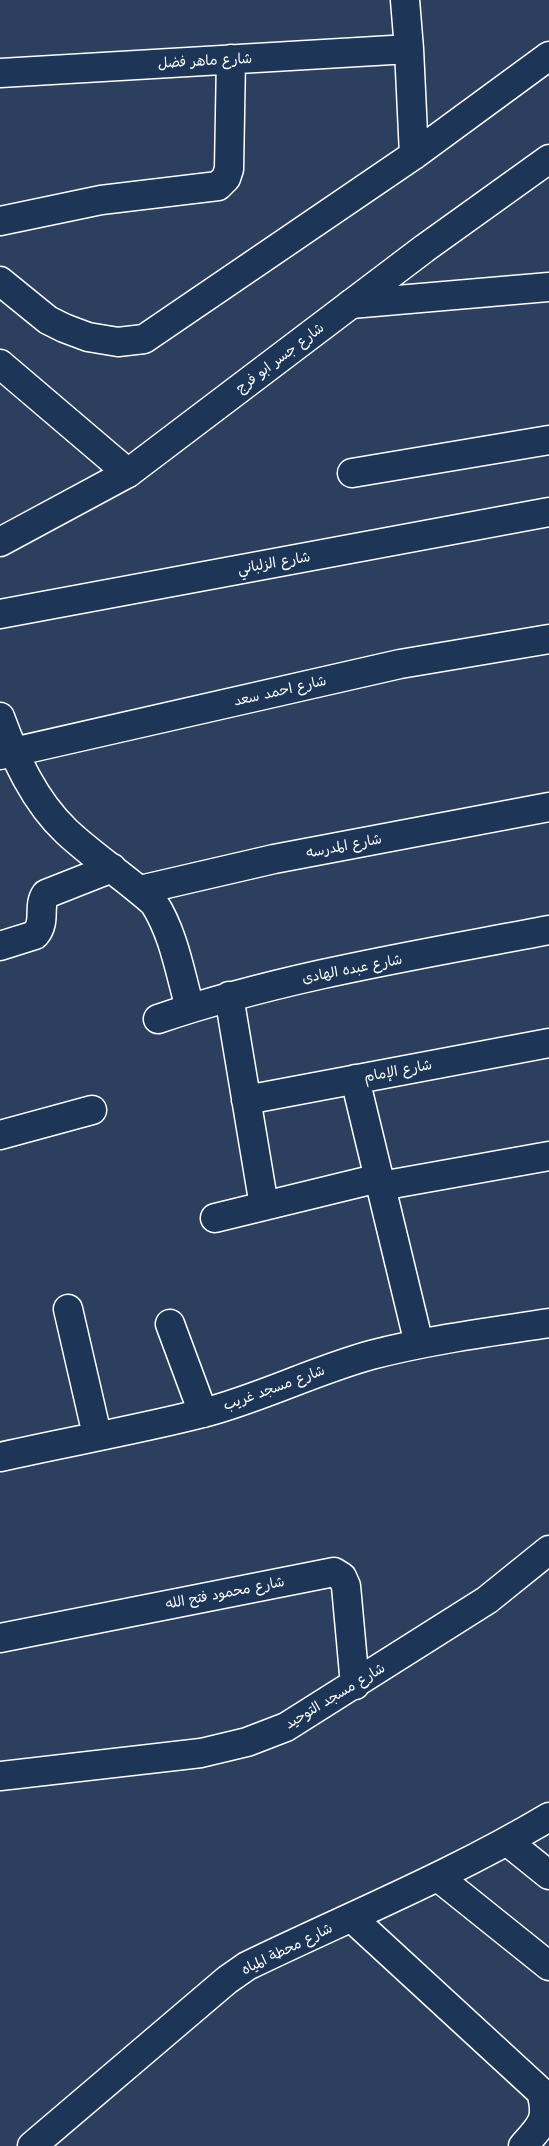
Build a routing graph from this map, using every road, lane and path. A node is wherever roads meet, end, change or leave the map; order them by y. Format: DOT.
graph roads {
  1 [pos="405,0"];
  2 [pos="410,48"];
  3 [pos="549,56"];
  4 [pos="231,59"];
  5 [pos="0,73"];
  6 [pos="414,155"];
  7 [pos="549,159"];
  8 [pos="0,221"];
  9 [pos="0,281"];
  10 [pos="549,287"];
  11 [pos="351,304"];
  12 [pos="0,364"];
  13 [pos="549,440"];
  14 [pos="128,473"];
  15 [pos="352,473"];
  16 [pos="549,512"];
  17 [pos="0,542"];
  18 [pos="0,614"];
  19 [pos="549,639"];
  20 [pos="0,716"];
  21 [pos="7,754"];
  22 [pos="549,807"];
  23 [pos="112,868"];
  24 [pos="140,890"];
  25 [pos="549,930"];
  26 [pos="0,946"];
  27 [pos="229,996"];
  28 [pos="190,1008"];
  29 [pos="158,1019"];
  30 [pos="549,1043"];
  31 [pos="355,1079"];
  32 [pos="246,1100"];
  33 [pos="92,1110"];
  34 [pos="0,1135"];
  35 [pos="549,1156"];
  36 [pos="380,1182"];
  37 [pos="264,1206"];
  38 [pos="215,1218"];
  39 [pos="68,1309"];
  40 [pos="549,1323"];
  41 [pos="170,1324"];
  42 [pos="419,1344"];
  43 [pos="203,1413"];
  44 [pos="97,1435"];
  45 [pos="0,1457"];
  46 [pos="549,1550"];
  47 [pos="0,1638"];
  48 [pos="355,1684"];
  49 [pos="0,1776"];
  50 [pos="549,1817"];
  51 [pos="508,1842"];
  52 [pos="549,1875"];
  53 [pos="438,1877"];
  54 [pos="352,1918"];
  55 [pos="549,1966"];
  56 [pos="32,2146"];
  57 [pos="523,2146"];
  1 -- 2 [label="street"];
  2 -- 4 [label="street, شارع ماهر فضل"];
  2 -- 6 [label="street"];
  3 -- 6 [label="street"];
  4 -- 5 [label="street, شارع ماهر فضل"];
  4 -- 8 [label="street"];
  6 -- 9 [label="street"];
  7 -- 11 [label="street, شارع جسر ابو فرج"];
  10 -- 11 [label="street"];
  11 -- 14 [label="street, شارع جسر ابو فرج"];
  12 -- 14 [label="street"];
  13 -- 15 [label="street"];
  14 -- 17 [label="street, شارع جسر ابو فرج"];
  16 -- 18 [label="street, شارع الزلباني"];
  19 -- 21 [label="street, شارع احمد سعد"];
  20 -- 21 [label="street"];
  21 -- 23 [label="street"];
  22 -- 24 [label="street, شارع المدرسه"];
  23 -- 24 [label="street"];
  23 -- 26 [label="street"];
  24 -- 28 [label="street"];
  25 -- 27 [label="street, شارع عبده الهادى"];
  27 -- 28 [label="street, شارع عبده الهادى"];
  27 -- 32 [label="street"];
  28 -- 29 [label="street, شارع عبده الهادى"];
  30 -- 31 [label="street, شارع الإمام"];
  31 -- 32 [label="street, شارع الإمام"];
  31 -- 36 [label="street"];
  32 -- 37 [label="street"];
  33 -- 34 [label="street"];
  35 -- 36 [label="street"];
  36 -- 37 [label="street"];
  36 -- 42 [label="street"];
  37 -- 38 [label="street"];
  39 -- 44 [label="street"];
  40 -- 42 [label="street, شارع مسجد غريب"];
  41 -- 43 [label="street"];
  42 -- 43 [label="street, شارع مسجد غريب"];
  43 -- 44 [label="street, شارع مسجد غريب"];
  44 -- 45 [label="street, شارع مسجد غريب"];
  46 -- 48 [label="street, شارع مسجد التوحيد"];
  47 -- 48 [label="street, شارع محمود فتح الله"];
  48 -- 49 [label="street, شارع مسجد التوحيد"];
  50 -- 51 [label="street, شارع محطة المياه"];
  51 -- 52 [label="street"];
  51 -- 53 [label="street, شارع محطة المياه"];
  53 -- 54 [label="street, شارع محطة المياه"];
  53 -- 55 [label="street"];
  54 -- 56 [label="street, شارع محطة المياه"];
  54 -- 57 [label="street"];
}
